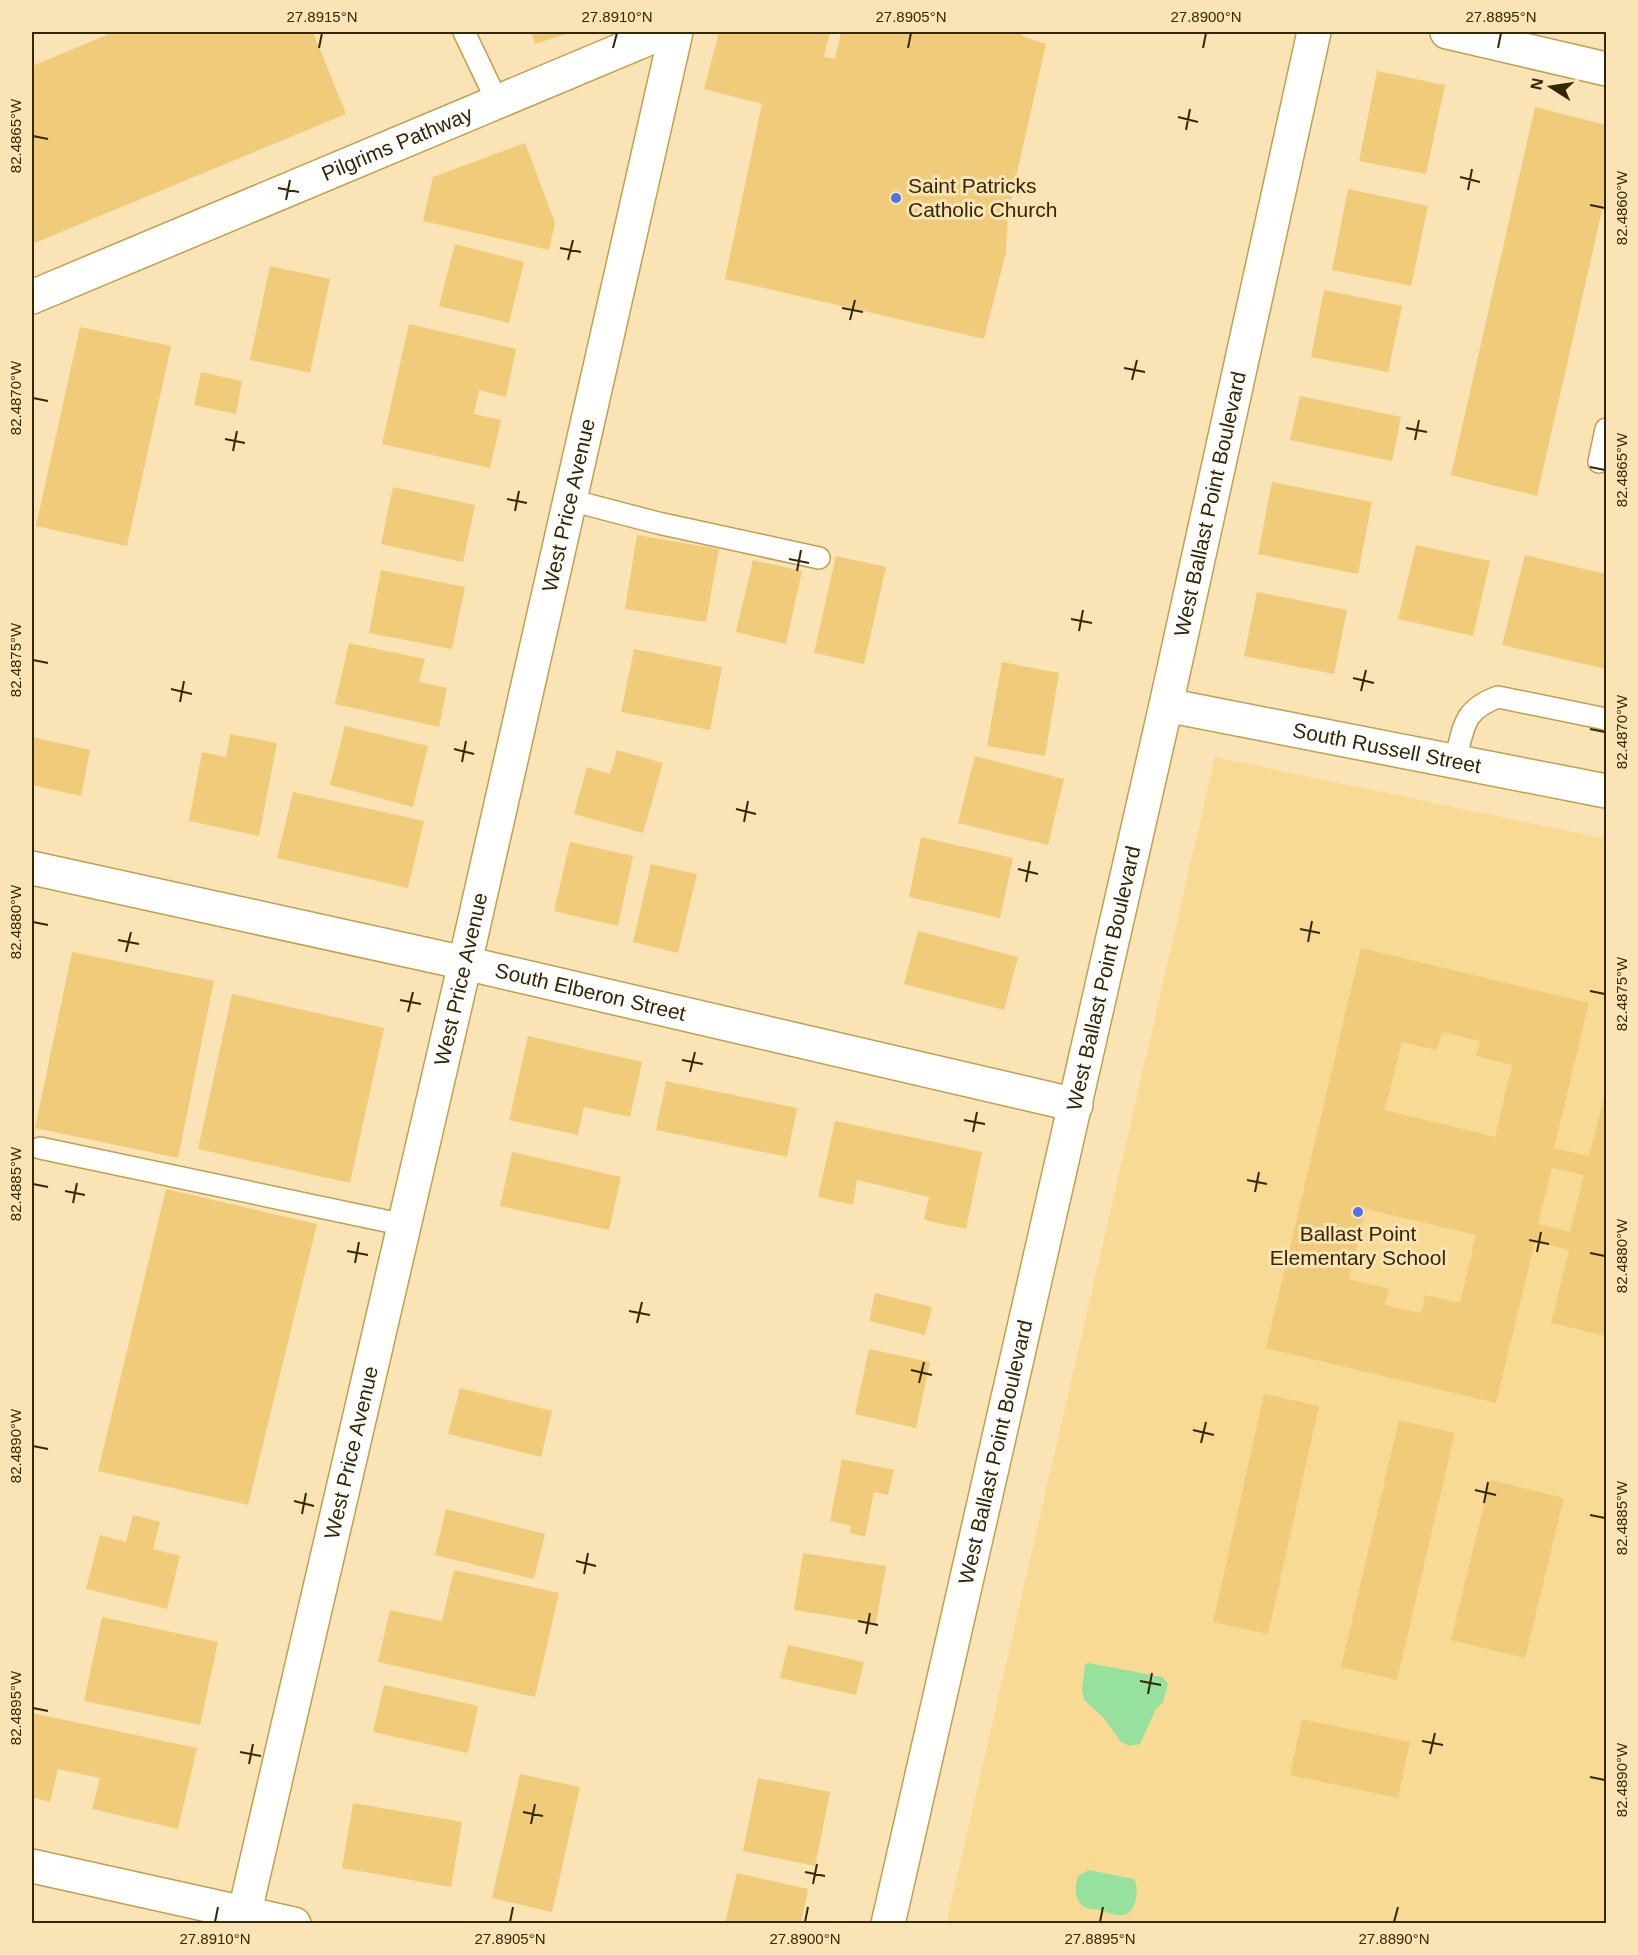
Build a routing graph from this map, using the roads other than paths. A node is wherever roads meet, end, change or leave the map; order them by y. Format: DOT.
graph roads {
  1 [pos="464,32"];
  2 [pos="664,32"];
  3 [pos="676,32"];
  4 [pos="1314,32"];
  5 [pos="1447,32"];
  6 [pos="1606,69"];
  7 [pos="497,101"];
  8 [pos="32,297"];
  9 [pos="1606,429"];
  10 [pos="1599,462"];
  11 [pos="570,500"];
  12 [pos="819,558"];
  13 [pos="1166,705"];
  14 [pos="1606,719"];
  15 [pos="1455,761"];
  16 [pos="1606,790"];
  17 [pos="32,868"];
  18 [pos="465,963"];
  19 [pos="1076,1105"];
  20 [pos="40,1148"];
  21 [pos="405,1225"];
  22 [pos="32,1866"];
  23 [pos="244,1918"];
  24 [pos="294,1923"];
  25 [pos="888,1923"];
  1 -- 7 [label="lane"];
  2 -- 7 [label="street, Pilgrims Pathway"];
  3 -- 11 [label="street, West Price Avenue"];
  4 -- 13 [label="street, West Ballast Point Boulevard"];
  5 -- 6 [label="street"];
  7 -- 8 [label="street, Pilgrims Pathway"];
  9 -- 10 [label="lane"];
  11 -- 12 [label="lane"];
  11 -- 18 [label="street, West Price Avenue"];
  13 -- 15 [label="street, South Russell Street"];
  13 -- 19 [label="street, West Ballast Point Boulevard"];
  14 -- 15 [label="lane"];
  15 -- 16 [label="street, South Russell Street"];
  17 -- 18 [label="street, South Elberon Street"];
  18 -- 19 [label="street, South Elberon Street"];
  18 -- 21 [label="street, West Price Avenue"];
  19 -- 25 [label="street, West Ballast Point Boulevard"];
  20 -- 21 [label="lane"];
  21 -- 23 [label="street, West Price Avenue"];
  22 -- 23 [label="street"];
  23 -- 24 [label="street"];
}
